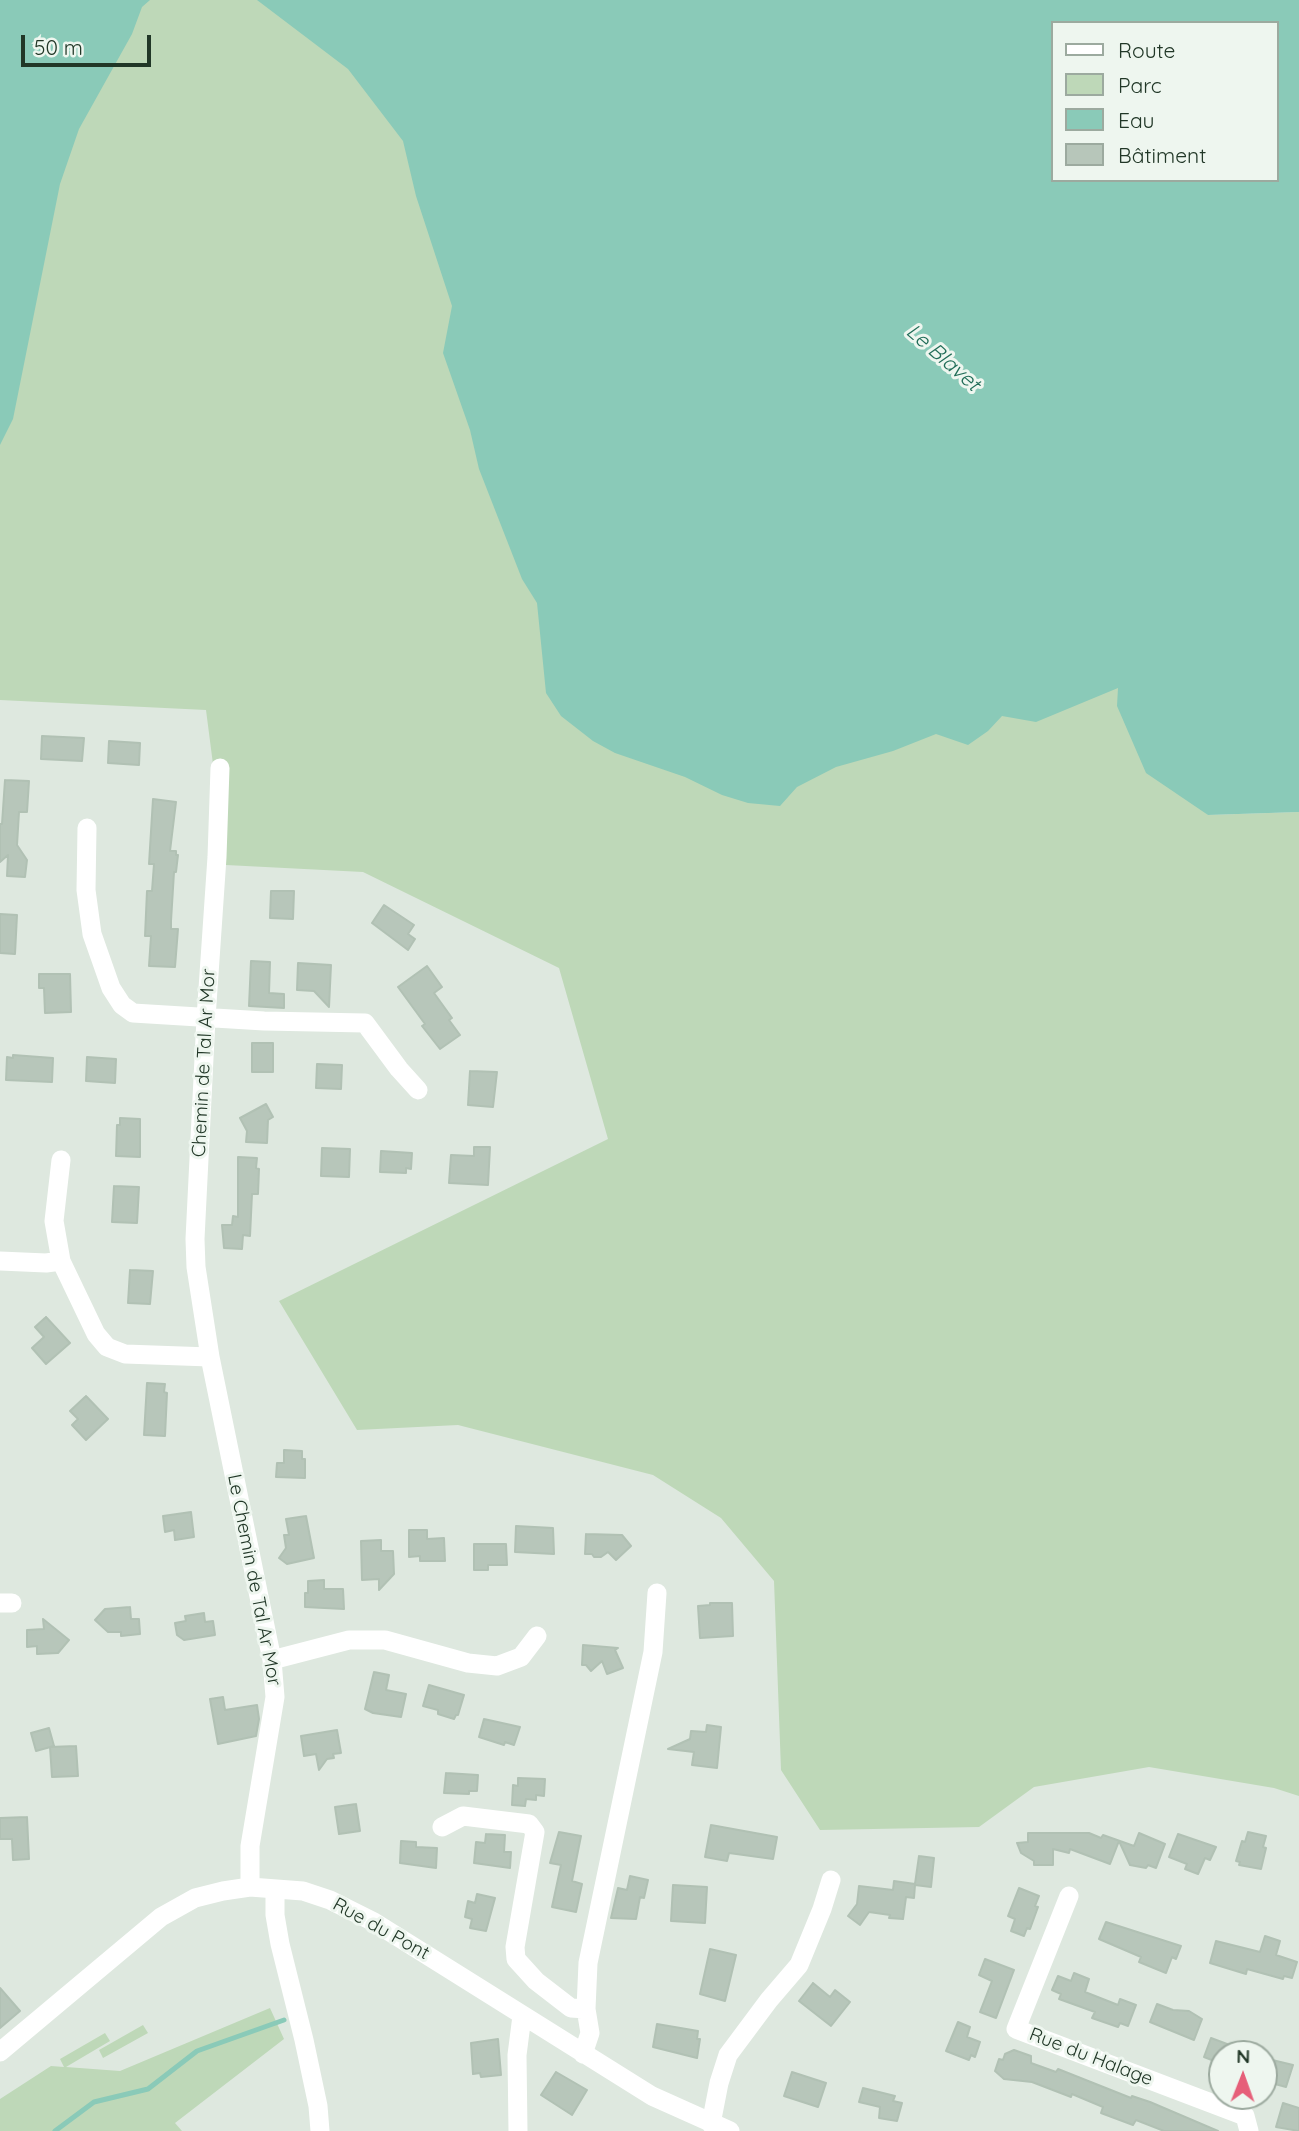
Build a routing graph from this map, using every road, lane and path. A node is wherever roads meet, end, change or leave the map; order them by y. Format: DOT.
graph roads {
  1 [pos="220,768"];
  2 [pos="87,828"];
  3 [pos="206,1018"];
  4 [pos="418,1090"];
  5 [pos="61,1160"];
  6 [pos="0,1261"];
  7 [pos="61,1261"];
  8 [pos="210,1357"];
  9 [pos="657,1593"];
  10 [pos="537,1636"];
  11 [pos="272,1660"];
  12 [pos="442,1827"];
  13 [pos="831,1880"];
  14 [pos="250,1887"];
  15 [pos="275,1889"];
  16 [pos="1069,1896"];
  17 [pos="586,2009"];
  18 [pos="522,2016"];
  19 [pos="0,2052"];
  20 [pos="583,2054"];
  21 [pos="721,2128"];
  22 [pos="320,2131"];
  23 [pos="518,2131"];
  24 [pos="1249,2131"];
  1 -- 3 [label="street, Chemin de Tal Ar Mor"];
  2 -- 3 [label="street"];
  3 -- 4 [label="street"];
  3 -- 8 [label="street, Chemin de Tal Ar Mor"];
  5 -- 7 [label="street"];
  6 -- 7 [label="street"];
  7 -- 8 [label="street"];
  8 -- 11 [label="street, Le Chemin de Tal Ar Mor"];
  9 -- 17 [label="street"];
  10 -- 11 [label="street"];
  11 -- 14 [label="street, Le Chemin de Tal Ar Mor"];
  12 -- 17 [label="street"];
  13 -- 21 [label="street"];
  14 -- 15 [label="street, Rue du Pont"];
  14 -- 19 [label="street, Rue du Pont"];
  15 -- 18 [label="street, Rue du Pont"];
  15 -- 22 [label="street"];
  16 -- 24 [label="street, Rue du Halage"];
  17 -- 20 [label="street"];
  18 -- 20 [label="street, Rue du Pont"];
  18 -- 23 [label="street"];
  20 -- 21 [label="street, Rue du Pont"];
}
